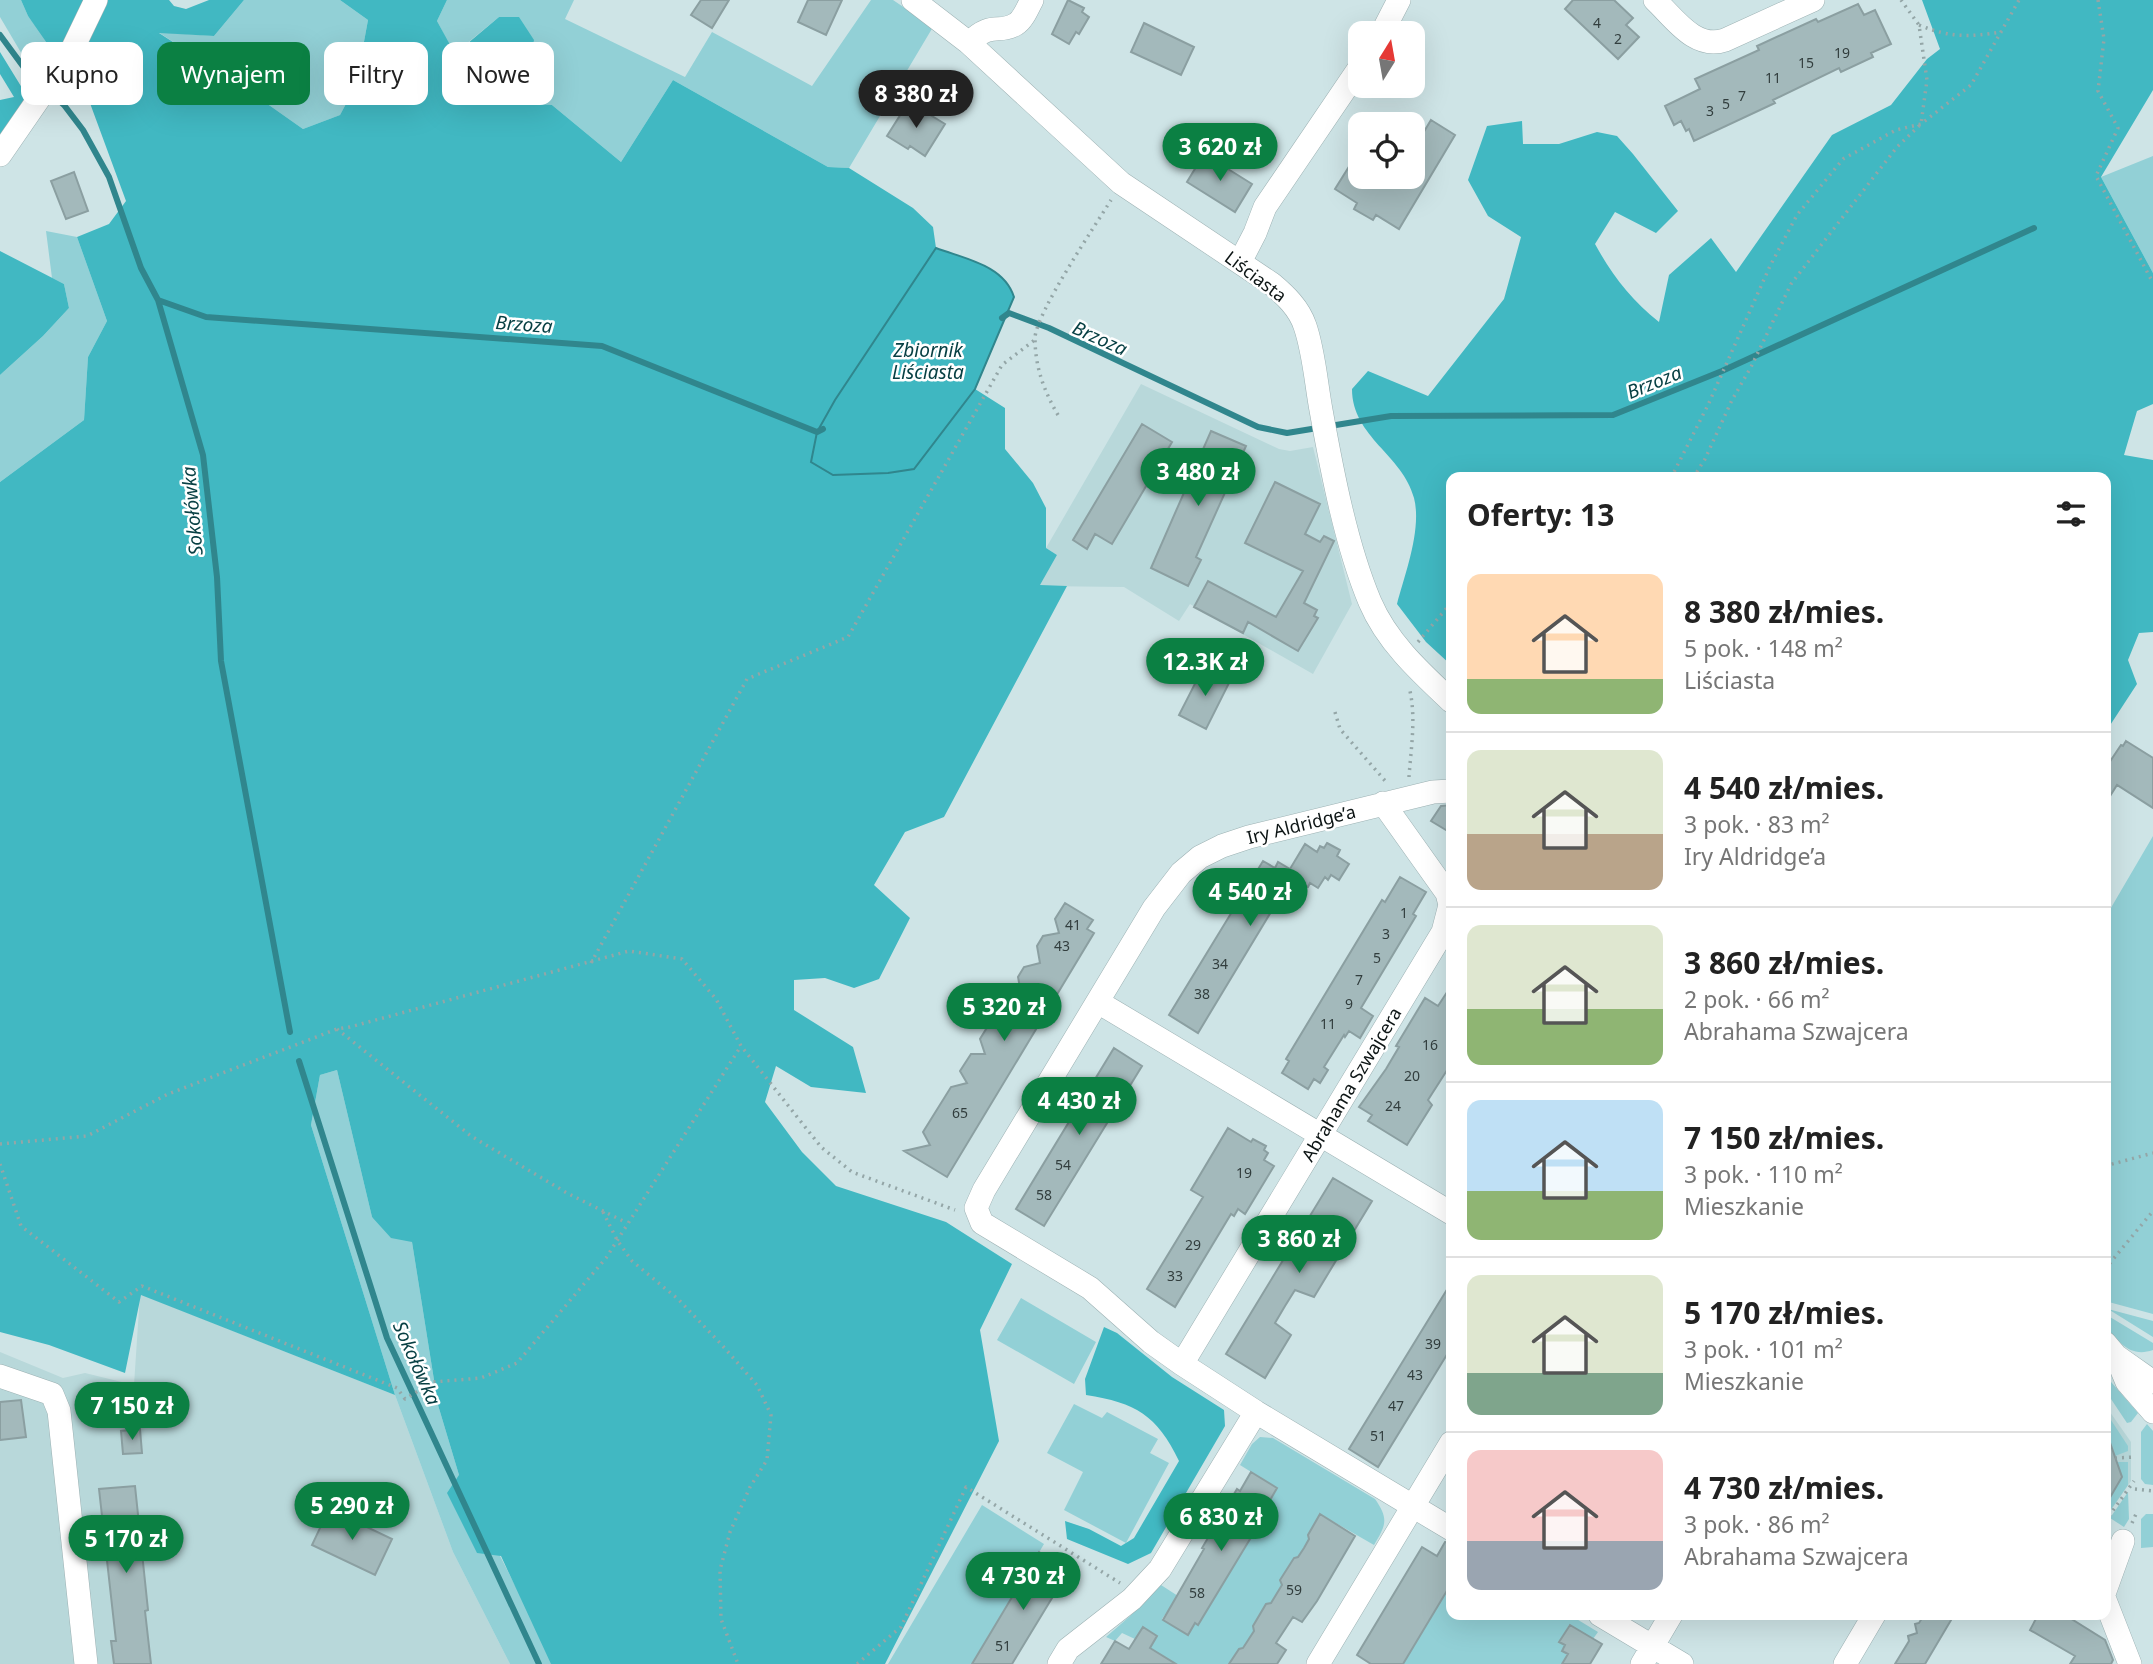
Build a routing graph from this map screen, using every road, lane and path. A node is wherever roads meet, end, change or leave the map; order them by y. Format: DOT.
graph roads {
  1 [pos="96,0"];
  2 [pos="913,0"];
  3 [pos="1032,0"];
  4 [pos="1399,0"];
  5 [pos="1655,0"];
  6 [pos="1813,0"];
  7 [pos="1901,0"];
  8 [pos="2019,0"];
  9 [pos="2098,0"];
  10 [pos="1388,21"];
  11 [pos="1919,25"];
  12 [pos="2003,32"];
  13 [pos="970,43"];
  14 [pos="1348,85"];
  15 [pos="1921,124"];
  16 [pos="0,155"];
  17 [pos="1121,183"];
  18 [pos="1240,262"];
  19 [pos="2152,281"];
  20 [pos="1035,337"];
  21 [pos="1058,415"];
  22 [pos="1674,472"];
  23 [pos="1697,472"];
  24 [pos="1446,696"];
  25 [pos="1335,712"];
  26 [pos="1446,791"];
  27 [pos="1388,796"];
  28 [pos="1446,891"];
  29 [pos="1446,923"];
  30 [pos="591,963"];
  31 [pos="1098,1002"];
  32 [pos="337,1029"];
  33 [pos="741,1046"];
  34 [pos="1320,1135"];
  35 [pos="0,1144"];
  36 [pos="2153,1153"];
  37 [pos="0,1164"];
  38 [pos="2111,1164"];
  39 [pos="1446,1210"];
  40 [pos="2153,1211"];
  41 [pos="603,1212"];
  42 [pos="976,1214"];
  43 [pos="627,1223"];
  44 [pos="617,1240"];
  45 [pos="2111,1262"];
  46 [pos="2111,1349"];
  47 [pos="2153,1359"];
  48 [pos="1182,1364"];
  49 [pos="0,1376"];
  50 [pos="2153,1381"];
  51 [pos="1256,1412"];
  52 [pos="2153,1412"];
  53 [pos="1446,1451"];
  54 [pos="2134,1457"];
  55 [pos="2115,1458"];
  56 [pos="2134,1481"];
  57 [pos="2135,1489"];
  58 [pos="2153,1491"];
  59 [pos="1412,1506"];
  60 [pos="2111,1514"];
  61 [pos="1446,1526"];
  62 [pos="2123,1541"];
  63 [pos="2111,1574"];
  64 [pos="1127,1588"];
  65 [pos="2111,1615"];
  66 [pos="1606,1620"];
  67 [pos="1668,1620"];
  68 [pos="1871,1620"];
  69 [pos="1647,1655"];
  70 [pos="2131,1663"];
  71 [pos="86,1664"];
  72 [pos="738,1664"];
  73 [pos="858,1664"];
  74 [pos="1059,1664"];
  75 [pos="1318,1664"];
  76 [pos="1682,1664"];
  77 [pos="1845,1664"];
  1 -- 16 [label="street"];
  2 -- 13 [label="street, Liściasta"];
  3 -- 13 [label="street"];
  4 -- 10 [label="street"];
  5 -- 6 [label="street"];
  7 -- 11 [label="path"];
  8 -- 12 [label="path"];
  9 -- 19 [label="path"];
  11 -- 12 [label="path"];
  11 -- 15 [label="path"];
  12 -- 15 [label="path"];
  13 -- 17 [label="street, Liściasta"];
  14 -- 18 [label="street"];
  15 -- 22 [label="path"];
  15 -- 23 [label="path"];
  17 -- 18 [label="street, Liściasta"];
  17 -- 20 [label="path"];
  18 -- 24 [label="street, Liściasta"];
  20 -- 21 [label="path"];
  20 -- 30 [label="path"];
  25 -- 27 [label="path"];
  26 -- 27 [label="street, Iry Aldridge’a"];
  27 -- 28 [label="street, Abrahama Szwajcera"];
  27 -- 31 [label="street, Iry Aldridge’a"];
  29 -- 34 [label="street, Abrahama Szwajcera"];
  30 -- 32 [label="path"];
  30 -- 33 [label="path"];
  31 -- 34 [label="street"];
  31 -- 42 [label="street, Iry Aldridge’a"];
  32 -- 35 [label="path"];
  32 -- 41 [label="path"];
  33 -- 42 [label="path"];
  33 -- 43 [label="path"];
  34 -- 39 [label="street"];
  34 -- 48 [label="street, Abrahama Szwajcera"];
  36 -- 38 [label="path"];
  37 -- 44 [label="path"];
  40 -- 45 [label="path"];
  41 -- 43 [label="path"];
  41 -- 44 [label="path"];
  42 -- 48 [label="street"];
  43 -- 44 [label="path"];
  44 -- 72 [label="path"];
  46 -- 47 [label="street"];
  46 -- 50 [label="street"];
  46 -- 52 [label="street"];
  48 -- 51 [label="street"];
  49 -- 71 [label="street"];
  51 -- 59 [label="street"];
  51 -- 74 [label="street"];
  53 -- 59 [label="street"];
  54 -- 55 [label="path"];
  56 -- 60 [label="path"];
  57 -- 58 [label="path"];
  59 -- 61 [label="street"];
  59 -- 75 [label="street"];
  62 -- 63 [label="street"];
  64 -- 73 [label="path"];
  65 -- 70 [label="street"];
  66 -- 69 [label="street"];
  67 -- 69 [label="street"];
  68 -- 77 [label="street"];
  69 -- 76 [label="street"];
}
